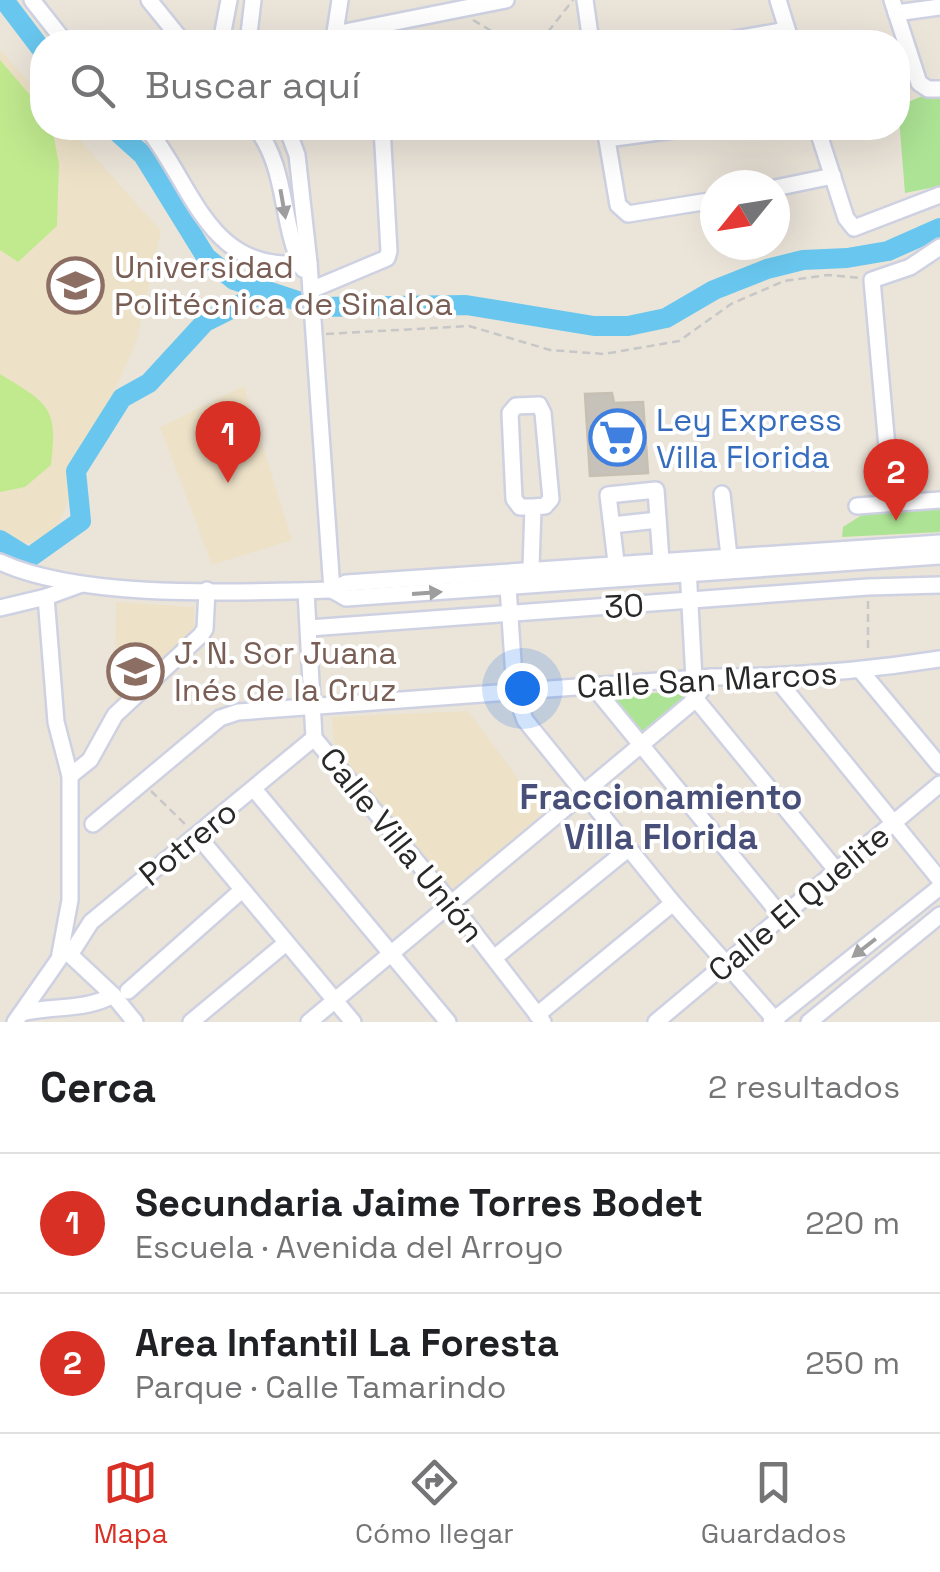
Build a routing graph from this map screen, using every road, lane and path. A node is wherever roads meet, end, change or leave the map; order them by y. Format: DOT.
graph roads {
  1 [pos="32,0"];
  2 [pos="149,0"];
  3 [pos="229,0"];
  4 [pos="253,0"];
  5 [pos="340,0"];
  6 [pos="506,0"];
  7 [pos="573,0"];
  8 [pos="585,0"];
  9 [pos="778,0"];
  10 [pos="894,7"];
  11 [pos="940,7"];
  12 [pos="455,10"];
  13 [pos="56,30"];
  14 [pos="173,30"];
  15 [pos="224,30"];
  16 [pos="249,30"];
  17 [pos="335,30"];
  18 [pos="369,30"];
  19 [pos="489,30"];
  20 [pos="549,30"];
  21 [pos="589,30"];
  22 [pos="787,30"];
  23 [pos="910,54"];
  24 [pos="938,89"];
  25 [pos="155,140"];
  26 [pos="264,140"];
  27 [pos="291,140"];
  28 [pos="382,140"];
  29 [pos="607,140"];
  30 [pos="821,140"];
  31 [pos="833,176"];
  32 [pos="790,185"];
  33 [pos="940,195"];
  34 [pos="700,202"];
  35 [pos="940,247"];
  36 [pos="304,264"];
  37 [pos="872,280"];
  38 [pos="310,289"];
  39 [pos="315,335"];
  40 [pos="722,494"];
  41 [pos="940,500"];
  42 [pos="892,504"];
  43 [pos="857,506"];
  44 [pos="532,507"];
  45 [pos="658,520"];
  46 [pos="612,525"];
  47 [pos="940,542"];
  48 [pos="940,556"];
  49 [pos="661,560"];
  50 [pos="0,562"];
  51 [pos="616,562"];
  52 [pos="730,565"];
  53 [pos="688,567"];
  54 [pos="531,568"];
  55 [pos="83,584"];
  56 [pos="940,585"];
  57 [pos="508,587"];
  58 [pos="868,587"];
  59 [pos="207,590"];
  60 [pos="332,590"];
  61 [pos="306,591"];
  62 [pos="46,598"];
  63 [pos="690,602"];
  64 [pos="0,608"];
  65 [pos="509,612"];
  66 [pos="308,628"];
  67 [pos="940,660"];
  68 [pos="865,670"];
  69 [pos="712,677"];
  70 [pos="775,677"];
  71 [pos="694,679"];
  72 [pos="593,686"];
  73 [pos="515,692"];
  74 [pos="696,698"];
  75 [pos="314,706"];
  76 [pos="314,738"];
  77 [pos="641,744"];
  78 [pos="940,766"];
  79 [pos="70,776"];
  80 [pos="142,784"];
  81 [pos="940,784"];
  82 [pos="254,789"];
  83 [pos="583,792"];
  84 [pos="93,824"];
  85 [pos="893,824"];
  86 [pos="196,835"];
  87 [pos="628,849"];
  88 [pos="836,870"];
  89 [pos="940,884"];
  90 [pos="242,890"];
  91 [pos="451,903"];
  92 [pos="673,903"];
  93 [pos="940,915"];
  94 [pos="782,918"];
  95 [pos="286,942"];
  96 [pos="66,951"];
  97 [pos="391,953"];
  98 [pos="494,958"];
  99 [pos="726,964"];
  100 [pos="120,993"];
  101 [pos="335,1000"];
  102 [pos="18,1017"];
  103 [pos="540,1018"];
  104 [pos="774,1021"];
  105 [pos="135,1022"];
  106 [pos="191,1022"];
  107 [pos="309,1022"];
  108 [pos="353,1022"];
  109 [pos="448,1022"];
  110 [pos="656,1022"];
  111 [pos="808,1022"];
  1 -- 13 [label="street"];
  2 -- 14 [label="street"];
  3 -- 15 [label="street"];
  4 -- 16 [label="street"];
  5 -- 17 [label="street"];
  6 -- 12 [label="street"];
  7 -- 20 [label="path"];
  8 -- 21 [label="street"];
  9 -- 22 [label="street"];
  10 -- 11 [label="street"];
  12 -- 18 [label="street"];
  12 -- 19 [label="path"];
  23 -- 24 [label="street"];
  25 -- 36 [label="street"];
  26 -- 36 [label="street, one-way"];
  27 -- 36 [label="street"];
  28 -- 38 [label="street"];
  29 -- 34 [label="street"];
  30 -- 31 [label="street"];
  31 -- 32 [label="street"];
  31 -- 33 [label="street"];
  35 -- 37 [label="street"];
  36 -- 38 [label="street"];
  37 -- 39 [label="path"];
  37 -- 42 [label="street"];
  38 -- 39 [label="street"];
  39 -- 60 [label="street"];
  40 -- 52 [label="street"];
  41 -- 42 [label="street"];
  42 -- 43 [label="street"];
  44 -- 44 [label="street"];
  44 -- 54 [label="street"];
  45 -- 46 [label="street"];
  45 -- 46 [label="street"];
  45 -- 49 [label="street"];
  46 -- 51 [label="street"];
  47 -- 52 [label="street"];
  48 -- 52 [label="street"];
  49 -- 51 [label="street"];
  49 -- 53 [label="street"];
  50 -- 55 [label="street"];
  51 -- 54 [label="street"];
  52 -- 53 [label="street"];
  53 -- 57 [label="street"];
  53 -- 63 [label="street"];
  54 -- 60 [label="street"];
  55 -- 59 [label="street"];
  55 -- 62 [label="street"];
  56 -- 58 [label="street, 30"];
  60 -- 57 [label="street, one-way"];
  57 -- 65 [label="street"];
  58 -- 63 [label="street, 30"];
  58 -- 68 [label="path"];
  59 -- 61 [label="street"];
  59 -- 79 [label="street"];
  60 -- 61 [label="street"];
  61 -- 66 [label="street, Calle Villa Unión"];
  62 -- 64 [label="street"];
  62 -- 79 [label="street"];
  63 -- 65 [label="street, 30"];
  63 -- 71 [label="street"];
  65 -- 66 [label="street, 30"];
  65 -- 73 [label="street"];
  66 -- 75 [label="street, Calle Villa Unión"];
  67 -- 68 [label="street, Calle San Marcos"];
  68 -- 70 [label="street, Calle San Marcos"];
  68 -- 78 [label="street"];
  69 -- 70 [label="street, Calle San Marcos"];
  69 -- 71 [label="street, Calle San Marcos"];
  69 -- 74 [label="street"];
  70 -- 85 [label="street"];
  71 -- 72 [label="street, Calle San Marcos"];
  72 -- 73 [label="street, Calle San Marcos"];
  72 -- 77 [label="street"];
  73 -- 75 [label="street, Calle San Marcos"];
  73 -- 83 [label="street"];
  74 -- 77 [label="street"];
  74 -- 88 [label="street"];
  75 -- 76 [label="street, Calle Villa Unión"];
  75 -- 80 [label="street, Calle San Marcos"];
  76 -- 82 [label="street, Potrero"];
  76 -- 91 [label="street, Calle Villa Unión"];
  77 -- 83 [label="street"];
  77 -- 94 [label="street"];
  79 -- 96 [label="street"];
  80 -- 84 [label="street, Calle San Marcos"];
  80 -- 86 [label="path"];
  81 -- 85 [label="street, Calle El Quelite"];
  82 -- 86 [label="street, Potrero"];
  82 -- 97 [label="street"];
  83 -- 87 [label="street"];
  83 -- 91 [label="street"];
  85 -- 88 [label="street, Calle El Quelite"];
  85 -- 89 [label="street"];
  86 -- 90 [label="street"];
  86 -- 96 [label="street, Potrero"];
  87 -- 92 [label="street"];
  87 -- 98 [label="street"];
  88 -- 94 [label="street, Calle El Quelite"];
  89 -- 104 [label="street, one-way"];
  90 -- 95 [label="street"];
  90 -- 100 [label="street"];
  91 -- 97 [label="street"];
  91 -- 98 [label="street, Calle Villa Unión"];
  92 -- 99 [label="street"];
  92 -- 103 [label="street"];
  93 -- 111 [label="street"];
  94 -- 99 [label="street, Calle El Quelite"];
  95 -- 101 [label="street"];
  95 -- 106 [label="street"];
  96 -- 100 [label="street"];
  96 -- 102 [label="street, Potrero"];
  97 -- 101 [label="street"];
  97 -- 109 [label="street"];
  98 -- 103 [label="street, Calle Villa Unión"];
  99 -- 104 [label="street"];
  99 -- 110 [label="street, Calle El Quelite"];
  100 -- 102 [label="street"];
  100 -- 105 [label="street"];
  101 -- 107 [label="street"];
  101 -- 108 [label="street"];
}
